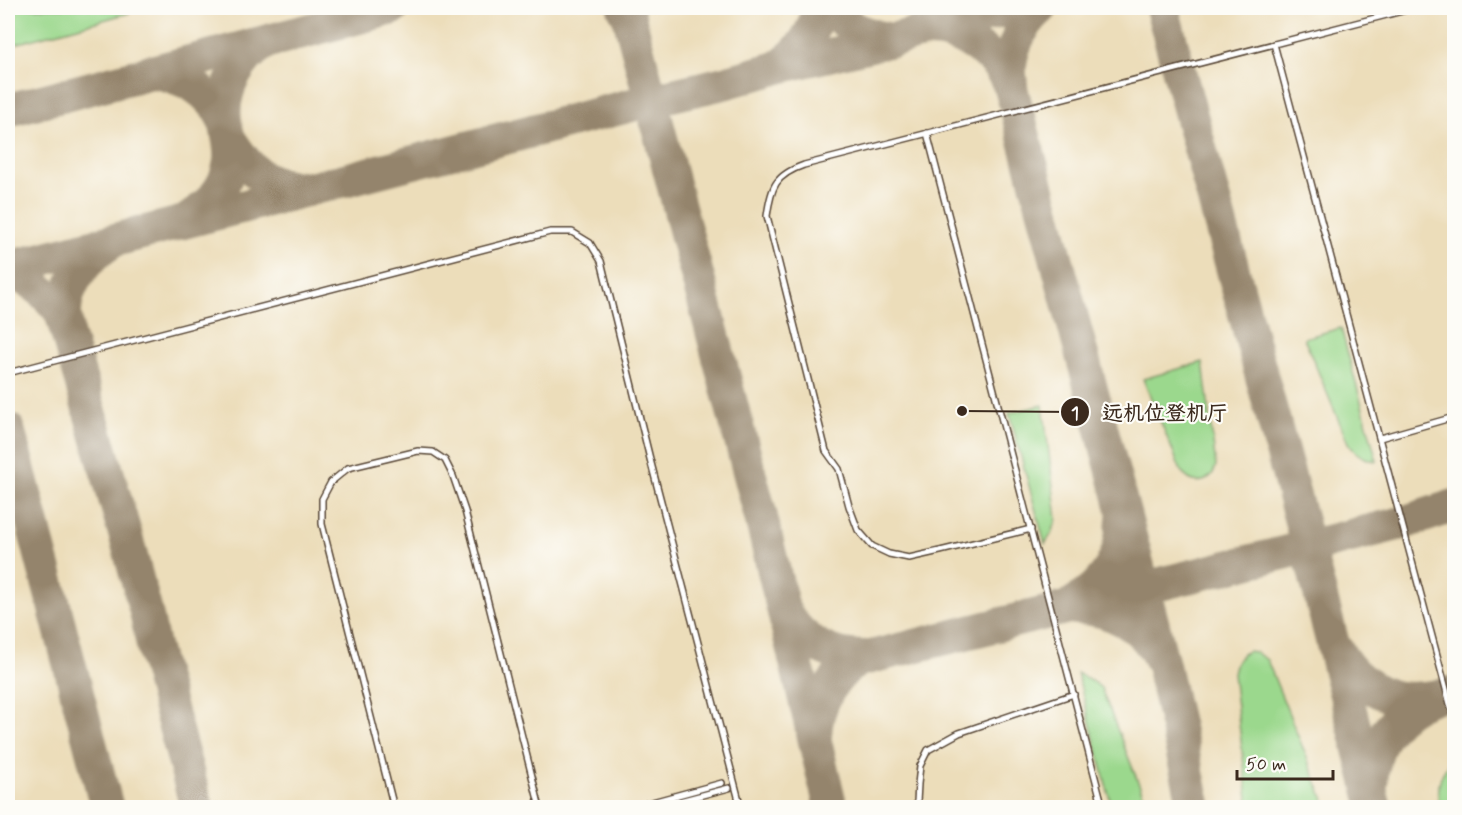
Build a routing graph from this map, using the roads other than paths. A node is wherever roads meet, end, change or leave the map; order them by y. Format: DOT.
graph roads {
  1 [pos="1414,8"];
  2 [pos="1274,44"];
  3 [pos="927,133"];
  4 [pos="8,373"];
  5 [pos="1455,417"];
  6 [pos="1380,438"];
  7 [pos="1031,529"];
  8 [pos="1074,694"];
  9 [pos="1455,719"];
  10 [pos="722,783"];
  11 [pos="729,788"];
  12 [pos="394,807"];
  13 [pos="540,807"];
  14 [pos="630,807"];
  15 [pos="653,807"];
  16 [pos="741,807"];
  17 [pos="919,807"];
  18 [pos="1103,807"];
  1 -- 2 [label="lane"];
  2 -- 3 [label="lane"];
  2 -- 6 [label="lane"];
  3 -- 7 [label="lane"];
  3 -- 7 [label="lane"];
  4 -- 16 [label="lane"];
  5 -- 6 [label="lane"];
  6 -- 9 [label="lane"];
  7 -- 8 [label="lane"];
  8 -- 17 [label="lane"];
  8 -- 18 [label="lane"];
  10 -- 14 [label="lane"];
  11 -- 15 [label="lane"];
  12 -- 13 [label="lane"];
}
